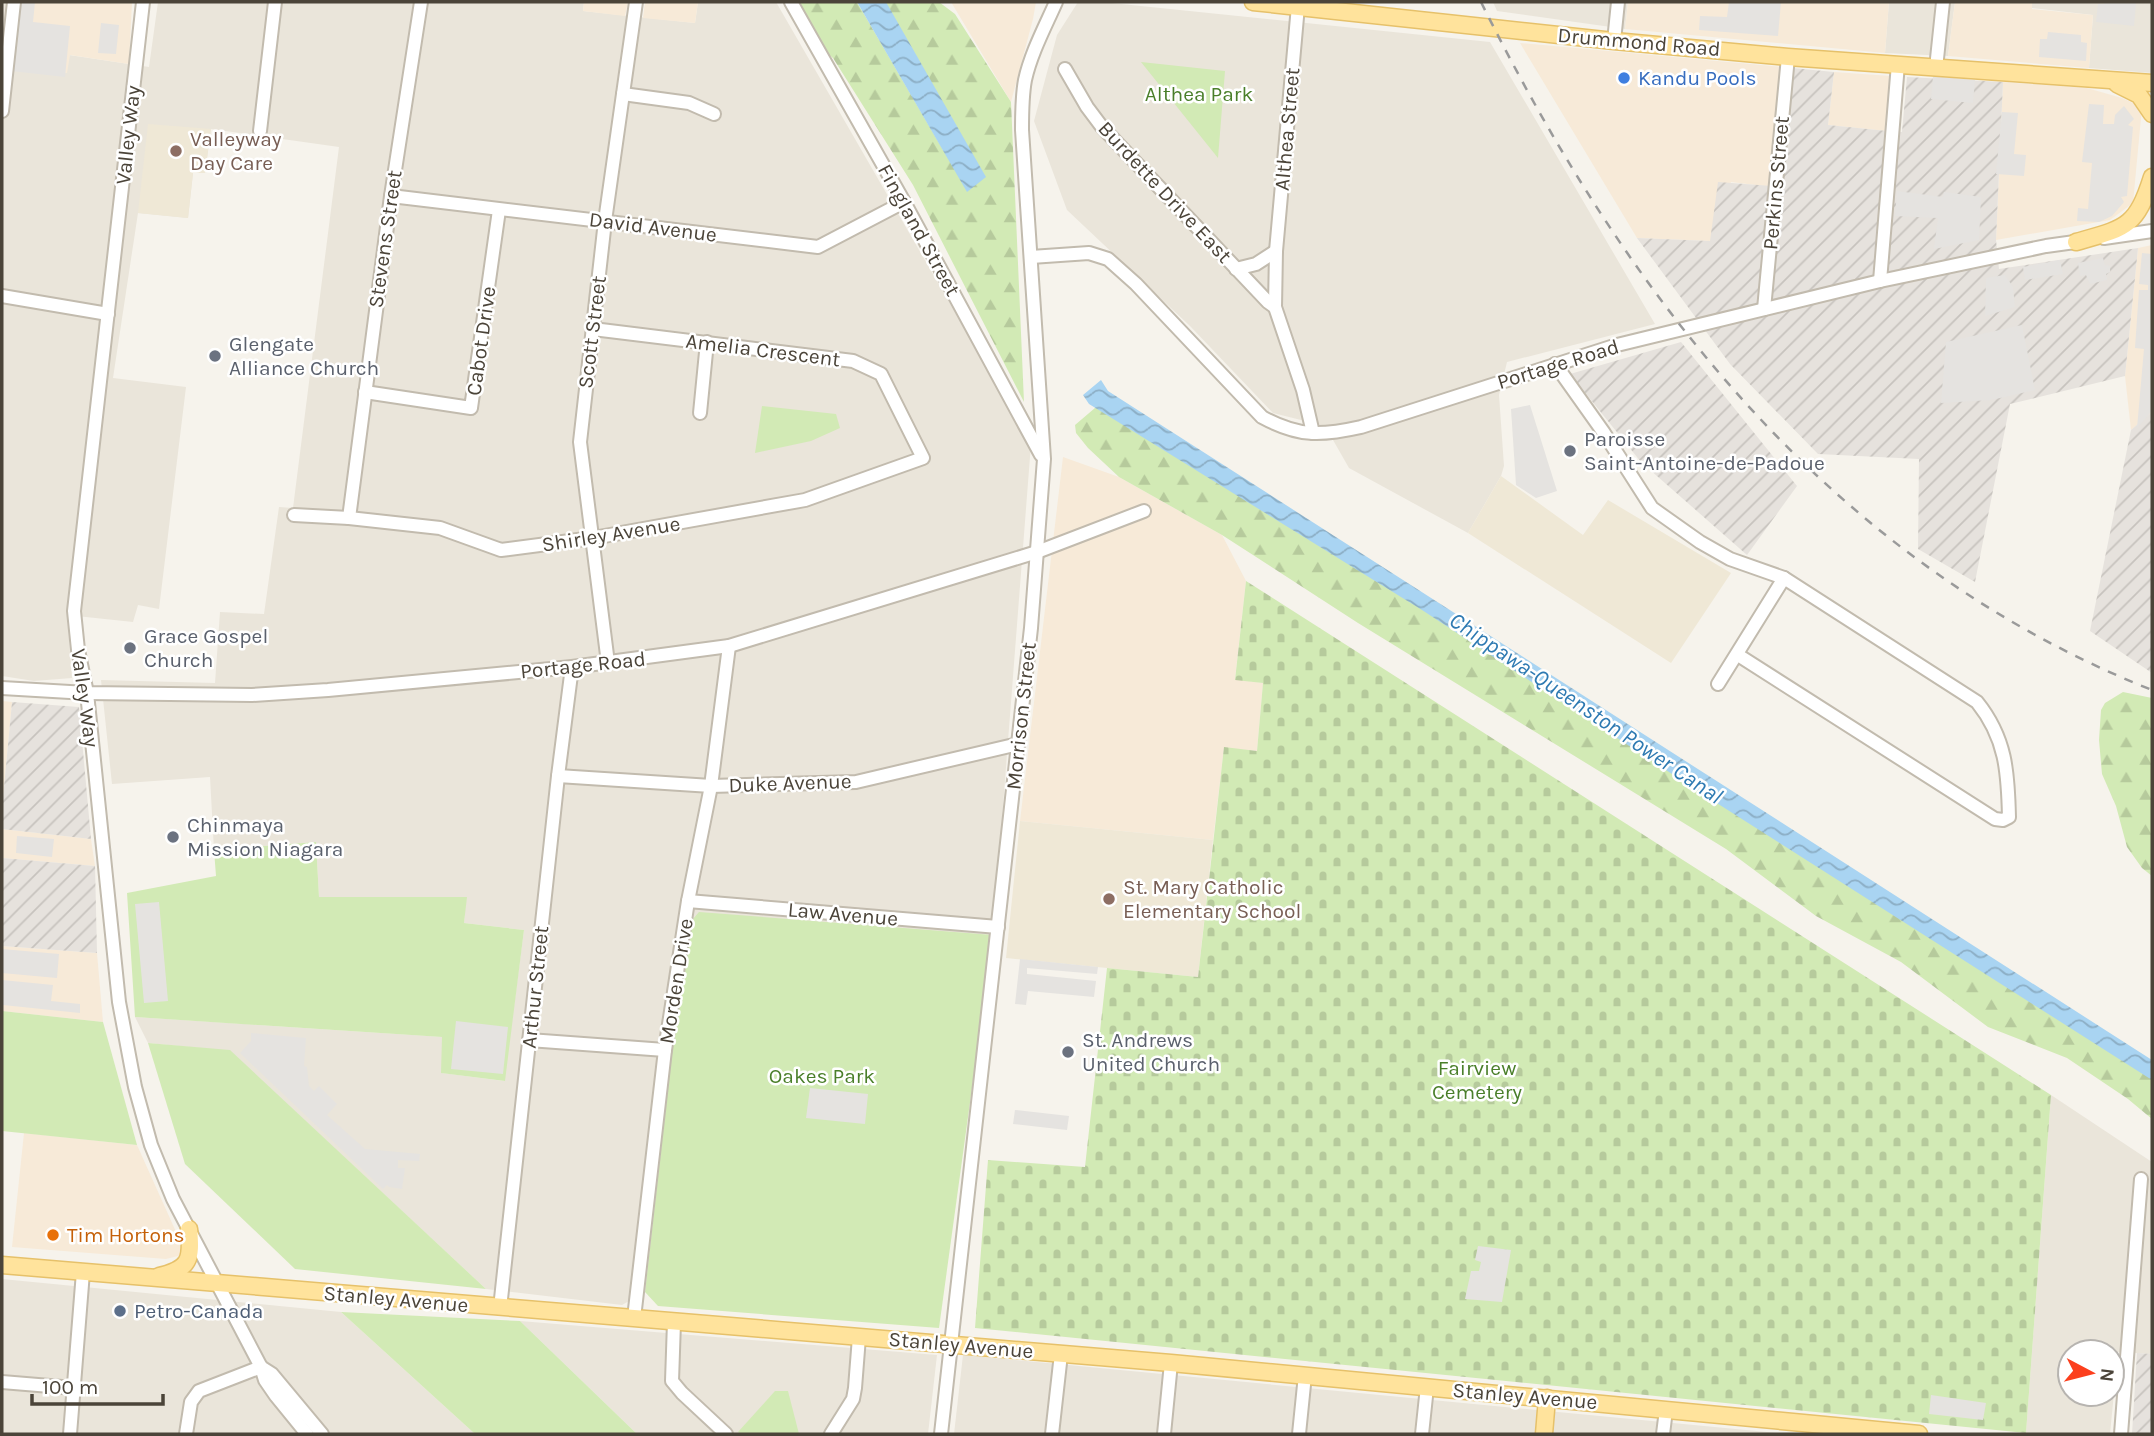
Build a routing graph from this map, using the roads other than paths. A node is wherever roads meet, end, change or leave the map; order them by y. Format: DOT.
graph roads {
  1 [pos="14,2"];
  2 [pos="143,2"];
  3 [pos="275,2"];
  4 [pos="421,2"];
  5 [pos="636,2"];
  6 [pos="791,2"];
  7 [pos="1056,2"];
  8 [pos="1253,2"];
  9 [pos="1618,2"];
  10 [pos="1943,2"];
  11 [pos="1298,6"];
  12 [pos="1614,41"];
  13 [pos="1788,57"];
  14 [pos="1898,64"];
  15 [pos="1936,68"];
  16 [pos="1066,69"];
  17 [pos="2108,80"];
  18 [pos="2152,83"];
  19 [pos="623,93"];
  20 [pos="2,111"];
  21 [pos="714,114"];
  22 [pos="2152,114"];
  23 [pos="260,131"];
  24 [pos="2152,177"];
  25 [pos="390,197"];
  26 [pos="904,202"];
  27 [pos="499,210"];
  28 [pos="605,221"];
  29 [pos="2152,231"];
  30 [pos="2076,242"];
  31 [pos="1276,251"];
  32 [pos="1031,257"];
  33 [pos="1236,269"];
  34 [pos="1880,281"];
  35 [pos="2,296"];
  36 [pos="1275,307"];
  37 [pos="1764,309"];
  38 [pos="108,314"];
  39 [pos="593,329"];
  40 [pos="707,342"];
  41 [pos="1555,364"];
  42 [pos="365,392"];
  43 [pos="700,413"];
  44 [pos="1313,433"];
  45 [pos="922,457"];
  46 [pos="1044,459"];
  47 [pos="1144,511"];
  48 [pos="293,515"];
  49 [pos="349,518"];
  50 [pos="593,538"];
  51 [pos="1037,552"];
  52 [pos="1784,579"];
  53 [pos="729,646"];
  54 [pos="1738,654"];
  55 [pos="608,663"];
  56 [pos="572,667"];
  57 [pos="1718,684"];
  58 [pos="2,688"];
  59 [pos="87,693"];
  60 [pos="1018,744"];
  61 [pos="558,776"];
  62 [pos="712,786"];
  63 [pos="688,901"];
  64 [pos="998,928"];
  65 [pos="529,1040"];
  66 [pos="665,1050"];
  67 [pos="2141,1179"];
  68 [pos="189,1228"];
  69 [pos="2,1265"];
  70 [pos="83,1272"];
  71 [pos="149,1278"];
  72 [pos="216,1284"];
  73 [pos="499,1308"];
  74 [pos="634,1318"];
  75 [pos="674,1322"];
  76 [pos="859,1337"];
  77 [pos="949,1344"];
  78 [pos="1061,1354"];
  79 [pos="1171,1363"];
  80 [pos="261,1367"];
  81 [pos="1306,1375"];
  82 [pos="2,1381"];
  83 [pos="1427,1387"];
  84 [pos="74,1388"];
  85 [pos="1547,1398"];
  86 [pos="1666,1410"];
  87 [pos="1779,1428"];
  88 [pos="70,1434"];
  89 [pos="186,1434"];
  90 [pos="307,1434"];
  91 [pos="322,1434"];
  92 [pos="726,1434"];
  93 [pos="831,1434"];
  94 [pos="941,1434"];
  95 [pos="1052,1434"];
  96 [pos="1164,1434"];
  97 [pos="1299,1434"];
  98 [pos="1422,1434"];
  99 [pos="1544,1434"];
  100 [pos="1663,1434"];
  101 [pos="1919,1434"];
  102 [pos="2121,1434"];
  1 -- 20 [label="street"];
  2 -- 38 [label="street, Valley Way"];
  3 -- 23 [label="street"];
  4 -- 25 [label="street, Stevens Street"];
  5 -- 19 [label="street, Scott Street"];
  6 -- 26 [label="street, Fingland Street"];
  7 -- 32 [label="street, Morrison Street"];
  8 -- 11 [label="main road, Drummond Road"];
  9 -- 12 [label="street"];
  10 -- 15 [label="street"];
  11 -- 12 [label="main road, Drummond Road"];
  11 -- 31 [label="street, Althea Street"];
  12 -- 13 [label="main road, Drummond Road"];
  13 -- 14 [label="main road, Drummond Road"];
  13 -- 37 [label="street, Perkins Street"];
  14 -- 15 [label="main road, Drummond Road"];
  14 -- 34 [label="street"];
  15 -- 17 [label="main road, Drummond Road"];
  16 -- 33 [label="street, Burdette Drive East"];
  17 -- 18 [label="main road, Drummond Road"];
  17 -- 22 [label="main road"];
  19 -- 21 [label="street"];
  19 -- 28 [label="street, Scott Street"];
  24 -- 30 [label="main road"];
  25 -- 27 [label="street, David Avenue"];
  25 -- 42 [label="street, Stevens Street"];
  26 -- 28 [label="street, David Avenue"];
  26 -- 46 [label="street, Fingland Street"];
  27 -- 28 [label="street, David Avenue"];
  27 -- 42 [label="street, Cabot Drive"];
  28 -- 39 [label="street, Scott Street"];
  29 -- 30 [label="street, Portage Road"];
  30 -- 34 [label="street, Portage Road"];
  31 -- 33 [label="street"];
  31 -- 36 [label="street, Althea Street"];
  32 -- 44 [label="street, Portage Road"];
  32 -- 46 [label="street, Morrison Street"];
  33 -- 36 [label="street, Burdette Drive East"];
  34 -- 37 [label="street, Portage Road"];
  35 -- 38 [label="street"];
  36 -- 44 [label="street, Althea Street"];
  37 -- 41 [label="street, Portage Road"];
  38 -- 59 [label="street, Valley Way"];
  39 -- 40 [label="street, Amelia Crescent"];
  39 -- 50 [label="street, Scott Street"];
  40 -- 43 [label="street"];
  40 -- 45 [label="street, Amelia Crescent"];
  41 -- 44 [label="street, Portage Road"];
  41 -- 52 [label="street"];
  42 -- 49 [label="street, Stevens Street"];
  45 -- 50 [label="street, Shirley Avenue"];
  46 -- 51 [label="street, Morrison Street"];
  47 -- 51 [label="street, Portage Road"];
  48 -- 49 [label="street, Shirley Avenue"];
  49 -- 50 [label="street, Shirley Avenue"];
  50 -- 55 [label="street, Scott Street"];
  51 -- 53 [label="street, Portage Road"];
  51 -- 60 [label="street, Morrison Street"];
  52 -- 54 [label="street"];
  52 -- 54 [label="street"];
  53 -- 55 [label="street, Portage Road"];
  53 -- 62 [label="street, Morden Drive"];
  54 -- 57 [label="street"];
  55 -- 56 [label="street, Portage Road"];
  56 -- 59 [label="street, Portage Road"];
  56 -- 61 [label="street, Arthur Street"];
  58 -- 59 [label="street, Portage Road"];
  59 -- 68 [label="street, Valley Way"];
  60 -- 62 [label="street, Duke Avenue"];
  60 -- 64 [label="street, Morrison Street"];
  61 -- 62 [label="street, Duke Avenue"];
  61 -- 65 [label="street, Arthur Street"];
  62 -- 63 [label="street, Morden Drive"];
  63 -- 64 [label="street, Law Avenue"];
  63 -- 66 [label="street, Morden Drive"];
  64 -- 77 [label="street, Morrison Street"];
  65 -- 66 [label="street"];
  65 -- 73 [label="street, Arthur Street"];
  66 -- 74 [label="street, Morden Drive"];
  67 -- 102 [label="street"];
  68 -- 71 [label="main road"];
  68 -- 72 [label="street, Valley Way"];
  69 -- 70 [label="main road, Stanley Avenue"];
  70 -- 71 [label="main road, Stanley Avenue"];
  70 -- 84 [label="street"];
  71 -- 72 [label="main road, Stanley Avenue"];
  72 -- 73 [label="main road, Stanley Avenue"];
  72 -- 80 [label="street, Valley Way"];
  73 -- 74 [label="main road, Stanley Avenue"];
  74 -- 75 [label="main road, Stanley Avenue"];
  75 -- 76 [label="main road, Stanley Avenue"];
  75 -- 92 [label="street"];
  76 -- 77 [label="main road, Stanley Avenue"];
  76 -- 93 [label="street"];
  77 -- 78 [label="main road, Stanley Avenue"];
  77 -- 94 [label="street, Morrison Street"];
  78 -- 79 [label="main road, Stanley Avenue"];
  78 -- 95 [label="street"];
  79 -- 81 [label="main road, Stanley Avenue"];
  79 -- 96 [label="street"];
  80 -- 89 [label="street"];
  80 -- 90 [label="street, Valley Way"];
  80 -- 91 [label="street, Valley Way"];
  81 -- 83 [label="main road, Stanley Avenue"];
  81 -- 97 [label="street"];
  82 -- 84 [label="street"];
  83 -- 85 [label="main road, Stanley Avenue"];
  83 -- 98 [label="street"];
  84 -- 88 [label="street"];
  85 -- 86 [label="main road, Stanley Avenue"];
  85 -- 99 [label="main road"];
  86 -- 87 [label="main road, Stanley Avenue"];
  86 -- 100 [label="street"];
  87 -- 101 [label="main road, Stanley Avenue"];
}
